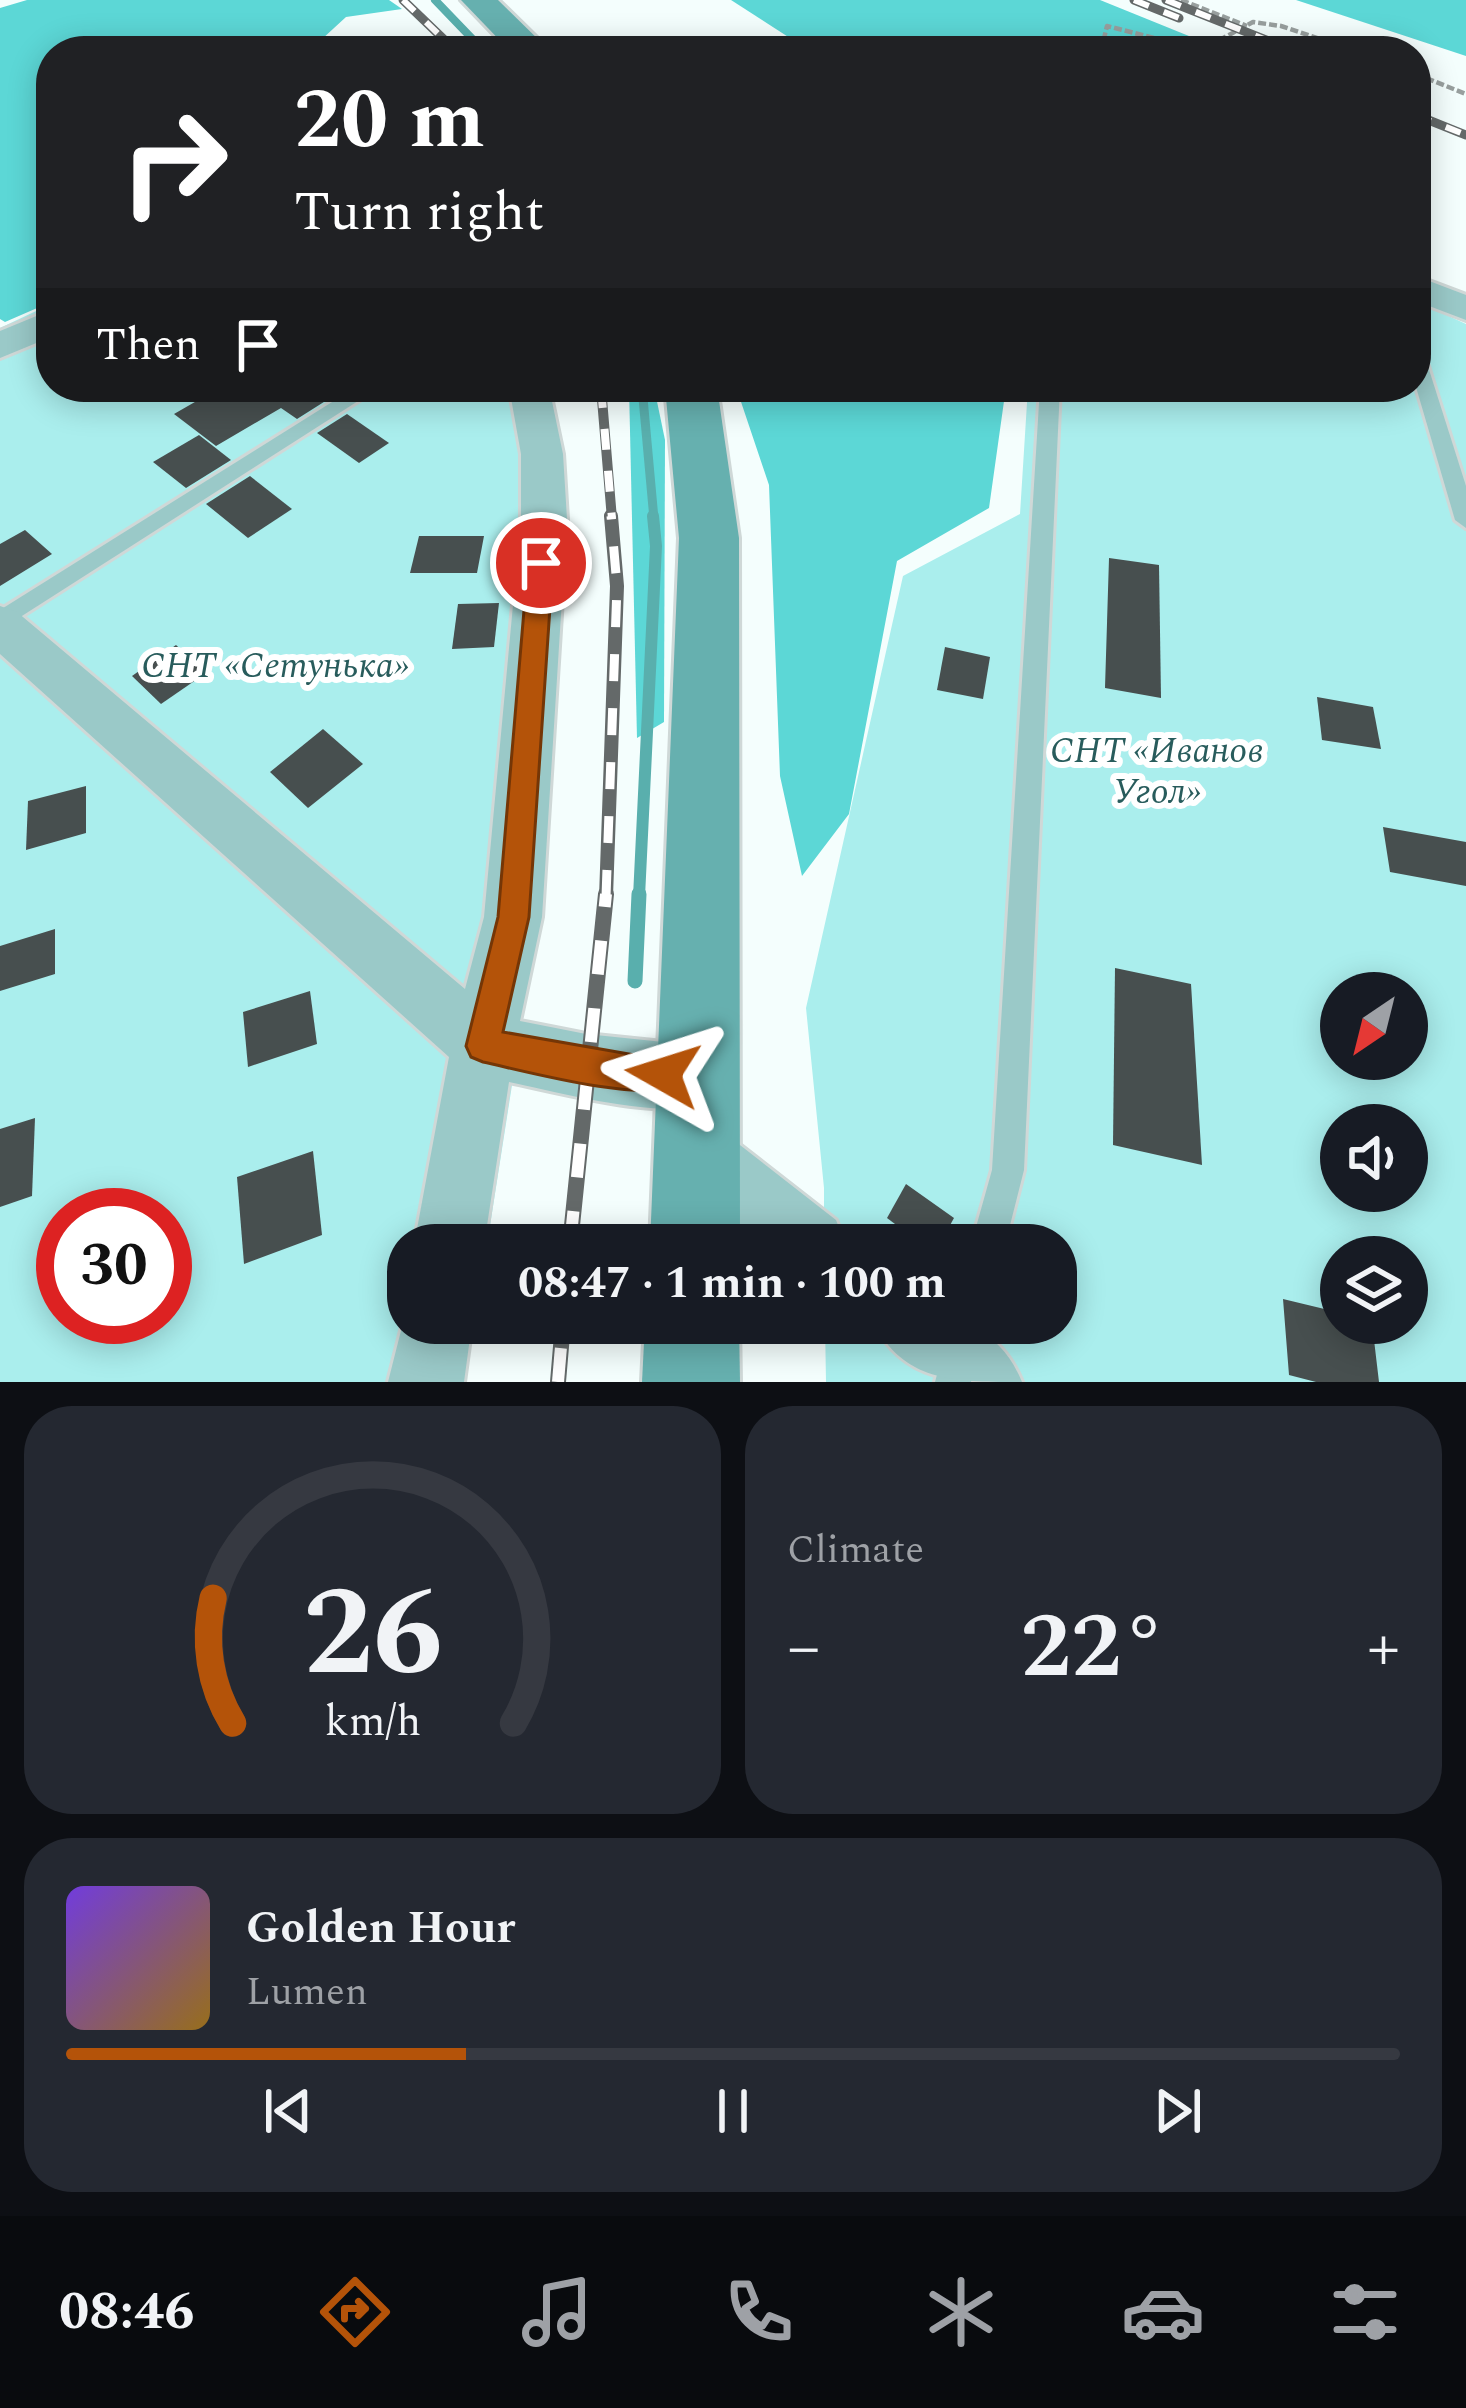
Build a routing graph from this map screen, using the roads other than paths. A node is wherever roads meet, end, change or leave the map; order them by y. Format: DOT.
graph roads {
  1 [pos="478,0"];
  2 [pos="515,36"];
  3 [pos="1431,294"];
  4 [pos="1466,309"];
  5 [pos="36,329"];
  6 [pos="0,346"];
  7 [pos="346,402"];
  8 [pos="532,402"];
  9 [pos="694,402"];
  10 [pos="1049,402"];
  11 [pos="1430,402"];
  12 [pos="1466,520"];
  13 [pos="0,623"];
  14 [pos="483,1046"];
  15 [pos="702,1078"];
  16 [pos="698,1155"];
  17 [pos="453,1224"];
  18 [pos="696,1224"];
  19 [pos="785,1224"];
  20 [pos="994,1224"];
  21 [pos="432,1344"];
  22 [pos="692,1344"];
  23 [pos="426,1382"];
  24 [pos="691,1382"];
  1 -- 2 [label="main road"];
  3 -- 4 [label="street"];
  5 -- 6 [label="street"];
  7 -- 13 [label="lane"];
  8 -- 14 [label="street"];
  9 -- 15 [label="main road"];
  10 -- 20 [label="lane"];
  11 -- 12 [label="lane"];
  13 -- 14 [label="street"];
  14 -- 15 [label="street"];
  14 -- 17 [label="street"];
  15 -- 16 [label="main road"];
  16 -- 18 [label="main road"];
  16 -- 19 [label="street"];
  21 -- 23 [label="street"];
  22 -- 24 [label="main road"];
}
